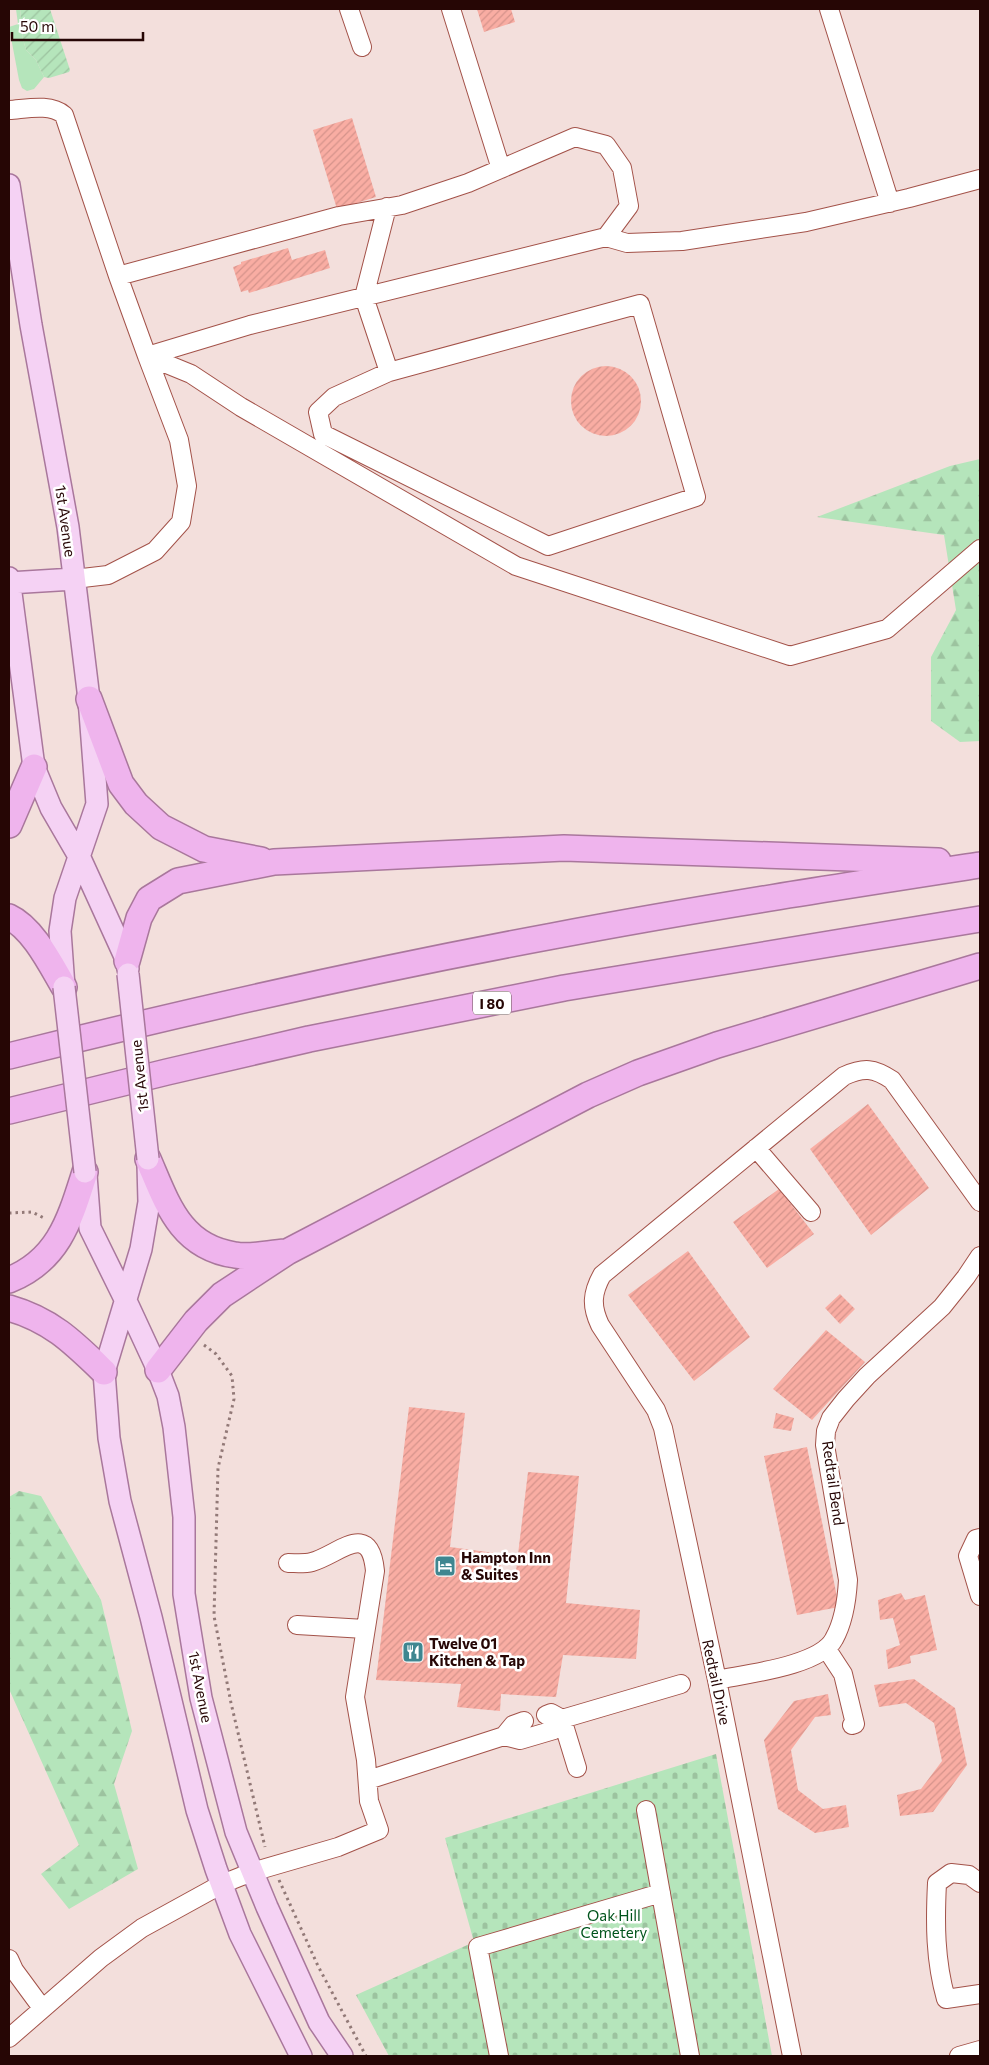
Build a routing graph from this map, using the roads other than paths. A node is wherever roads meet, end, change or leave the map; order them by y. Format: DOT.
graph roads {
  1 [pos="349,9"];
  2 [pos="451,9"];
  3 [pos="829,9"];
  4 [pos="362,47"];
  5 [pos="9,110"];
  6 [pos="500,170"];
  7 [pos="979,179"];
  8 [pos="9,185"];
  9 [pos="890,203"];
  10 [pos="387,208"];
  11 [pos="606,237"];
  12 [pos="118,276"];
  13 [pos="364,297"];
  14 [pos="148,356"];
  15 [pos="389,372"];
  16 [pos="980,549"];
  17 [pos="9,578"];
  18 [pos="74,579"];
  19 [pos="9,583"];
  20 [pos="13,639"];
  21 [pos="89,699"];
  22 [pos="34,766"];
  23 [pos="9,825"];
  24 [pos="80,858"];
  25 [pos="274,862"];
  26 [pos="980,863"];
  27 [pos="9,917"];
  28 [pos="980,919"];
  29 [pos="980,966"];
  30 [pos="128,968"];
  31 [pos="64,987"];
  32 [pos="9,1056"];
  33 [pos="9,1111"];
  34 [pos="756,1148"];
  35 [pos="148,1159"];
  36 [pos="85,1172"];
  37 [pos="980,1202"];
  38 [pos="811,1212"];
  39 [pos="287,1252"];
  40 [pos="980,1256"];
  41 [pos="9,1280"];
  42 [pos="126,1301"];
  43 [pos="9,1308"];
  44 [pos="158,1370"];
  45 [pos="104,1372"];
  46 [pos="980,1538"];
  47 [pos="288,1563"];
  48 [pos="980,1596"];
  49 [pos="297,1624"];
  50 [pos="365,1629"];
  51 [pos="826,1648"];
  52 [pos="717,1680"];
  53 [pos="681,1684"];
  54 [pos="554,1717"];
  55 [pos="524,1721"];
  56 [pos="852,1725"];
  57 [pos="504,1736"];
  58 [pos="577,1768"];
  59 [pos="368,1780"];
  60 [pos="646,1810"];
  61 [pos="261,1870"];
  62 [pos="980,1883"];
  63 [pos="222,1884"];
  64 [pos="661,1893"];
  65 [pos="9,1959"];
  66 [pos="980,1994"];
  67 [pos="42,2008"];
  68 [pos="9,2038"];
  69 [pos="980,2050"];
  70 [pos="301,2056"];
  71 [pos="342,2056"];
  72 [pos="498,2056"];
  73 [pos="690,2056"];
  74 [pos="792,2056"];
  75 [pos="959,2056"];
  1 -- 4 [label="street"];
  2 -- 6 [label="street"];
  3 -- 9 [label="street"];
  5 -- 12 [label="street"];
  6 -- 10 [label="street"];
  6 -- 11 [label="street"];
  7 -- 9 [label="street"];
  8 -- 18 [label="main road, 1st Avenue"];
  9 -- 11 [label="street"];
  10 -- 12 [label="street"];
  10 -- 13 [label="street"];
  11 -- 13 [label="street"];
  12 -- 14 [label="street"];
  13 -- 14 [label="street"];
  13 -- 15 [label="street"];
  14 -- 16 [label="street"];
  14 -- 18 [label="street"];
  15 -- 15 [label="street"];
  17 -- 19 [label="main road, 1st Avenue"];
  18 -- 19 [label="main road"];
  18 -- 21 [label="main road, 1st Avenue"];
  19 -- 20 [label="main road, 1st Avenue"];
  20 -- 22 [label="main road, 1st Avenue"];
  21 -- 24 [label="main road, 1st Avenue"];
  21 -- 25 [label="highway"];
  22 -- 23 [label="highway"];
  22 -- 24 [label="main road, 1st Avenue"];
  24 -- 30 [label="main road, 1st Avenue"];
  24 -- 31 [label="main road, 1st Avenue"];
  25 -- 26 [label="highway"];
  25 -- 30 [label="highway"];
  26 -- 32 [label="highway"];
  27 -- 31 [label="highway"];
  28 -- 33 [label="highway, I 80"];
  29 -- 39 [label="highway"];
  30 -- 35 [label="main road, 1st Avenue, bridge"];
  31 -- 36 [label="main road, 1st Avenue, bridge"];
  34 -- 37 [label="street"];
  34 -- 38 [label="street"];
  34 -- 52 [label="street, Redtail Drive"];
  35 -- 39 [label="highway"];
  35 -- 42 [label="main road, 1st Avenue"];
  36 -- 41 [label="highway"];
  36 -- 42 [label="main road, 1st Avenue"];
  39 -- 44 [label="highway"];
  40 -- 51 [label="street, Redtail Bend"];
  42 -- 44 [label="main road, 1st Avenue"];
  42 -- 45 [label="main road, 1st Avenue"];
  43 -- 45 [label="highway"];
  44 -- 61 [label="main road, 1st Avenue"];
  45 -- 63 [label="main road, 1st Avenue"];
  46 -- 48 [label="street"];
  47 -- 50 [label="street"];
  49 -- 50 [label="street"];
  50 -- 59 [label="street"];
  51 -- 52 [label="street"];
  51 -- 56 [label="street"];
  52 -- 74 [label="street, Redtail Drive"];
  53 -- 54 [label="street"];
  54 -- 57 [label="street"];
  54 -- 58 [label="street"];
  55 -- 57 [label="street"];
  57 -- 59 [label="street"];
  59 -- 61 [label="street"];
  60 -- 64 [label="street"];
  61 -- 63 [label="street"];
  61 -- 71 [label="main road, 1st Avenue"];
  62 -- 66 [label="street"];
  63 -- 67 [label="street"];
  63 -- 70 [label="main road, 1st Avenue"];
  64 -- 72 [label="street"];
  64 -- 73 [label="street"];
  65 -- 67 [label="street"];
  67 -- 68 [label="street"];
  69 -- 75 [label="street"];
}
